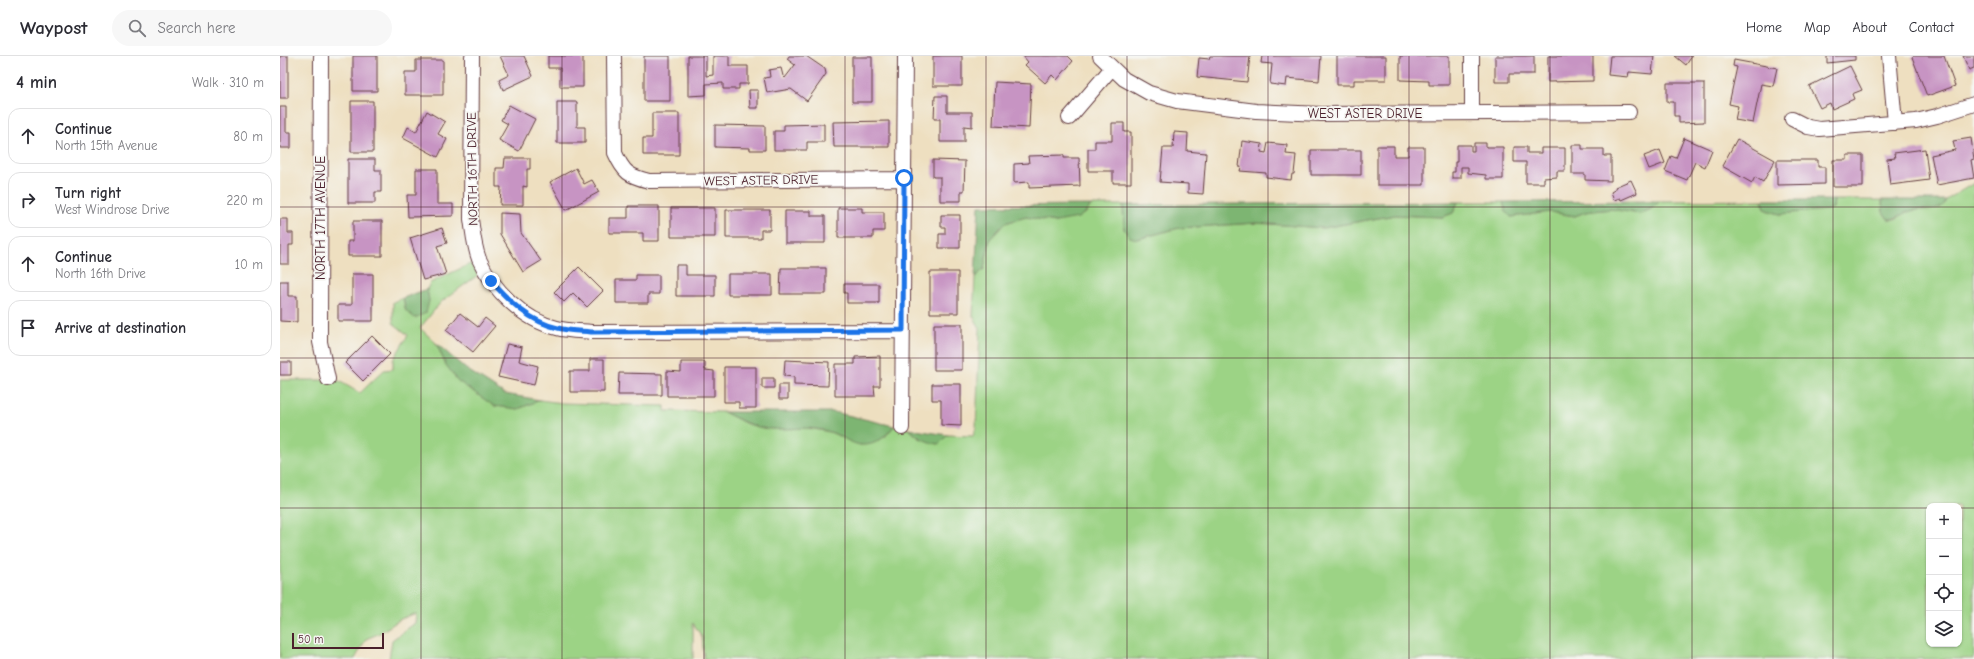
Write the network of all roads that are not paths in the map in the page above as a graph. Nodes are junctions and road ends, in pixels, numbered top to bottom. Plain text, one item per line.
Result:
1 (321, 56) edge
2 (472, 56) edge
3 (614, 56) edge
4 (905, 56) edge
5 (1100, 56) edge
6 (1472, 56) edge
7 (1889, 56) edge
8 (1111, 69) junction
9 (1974, 104) edge
10 (1629, 112) dead end
11 (1472, 113) junction
12 (1069, 118) dead end
13 (1792, 119) dead end
14 (1896, 123) junction
15 (904, 178) junction
16 (903, 330) junction
17 (328, 379) dead end
18 (902, 428) dead end

1 - 17 street, NORTH 17TH AVENUE
2 - 16 street, NORTH 16TH DRIVE
3 - 15 street, WEST ASTER DRIVE
4 - 15 street
5 - 8 street, WEST ASTER DRIVE
6 - 11 street
7 - 14 street
8 - 11 street, WEST ASTER DRIVE
8 - 12 street
9 - 14 street
10 - 11 street, WEST ASTER DRIVE
13 - 14 street
15 - 16 street
16 - 18 street

